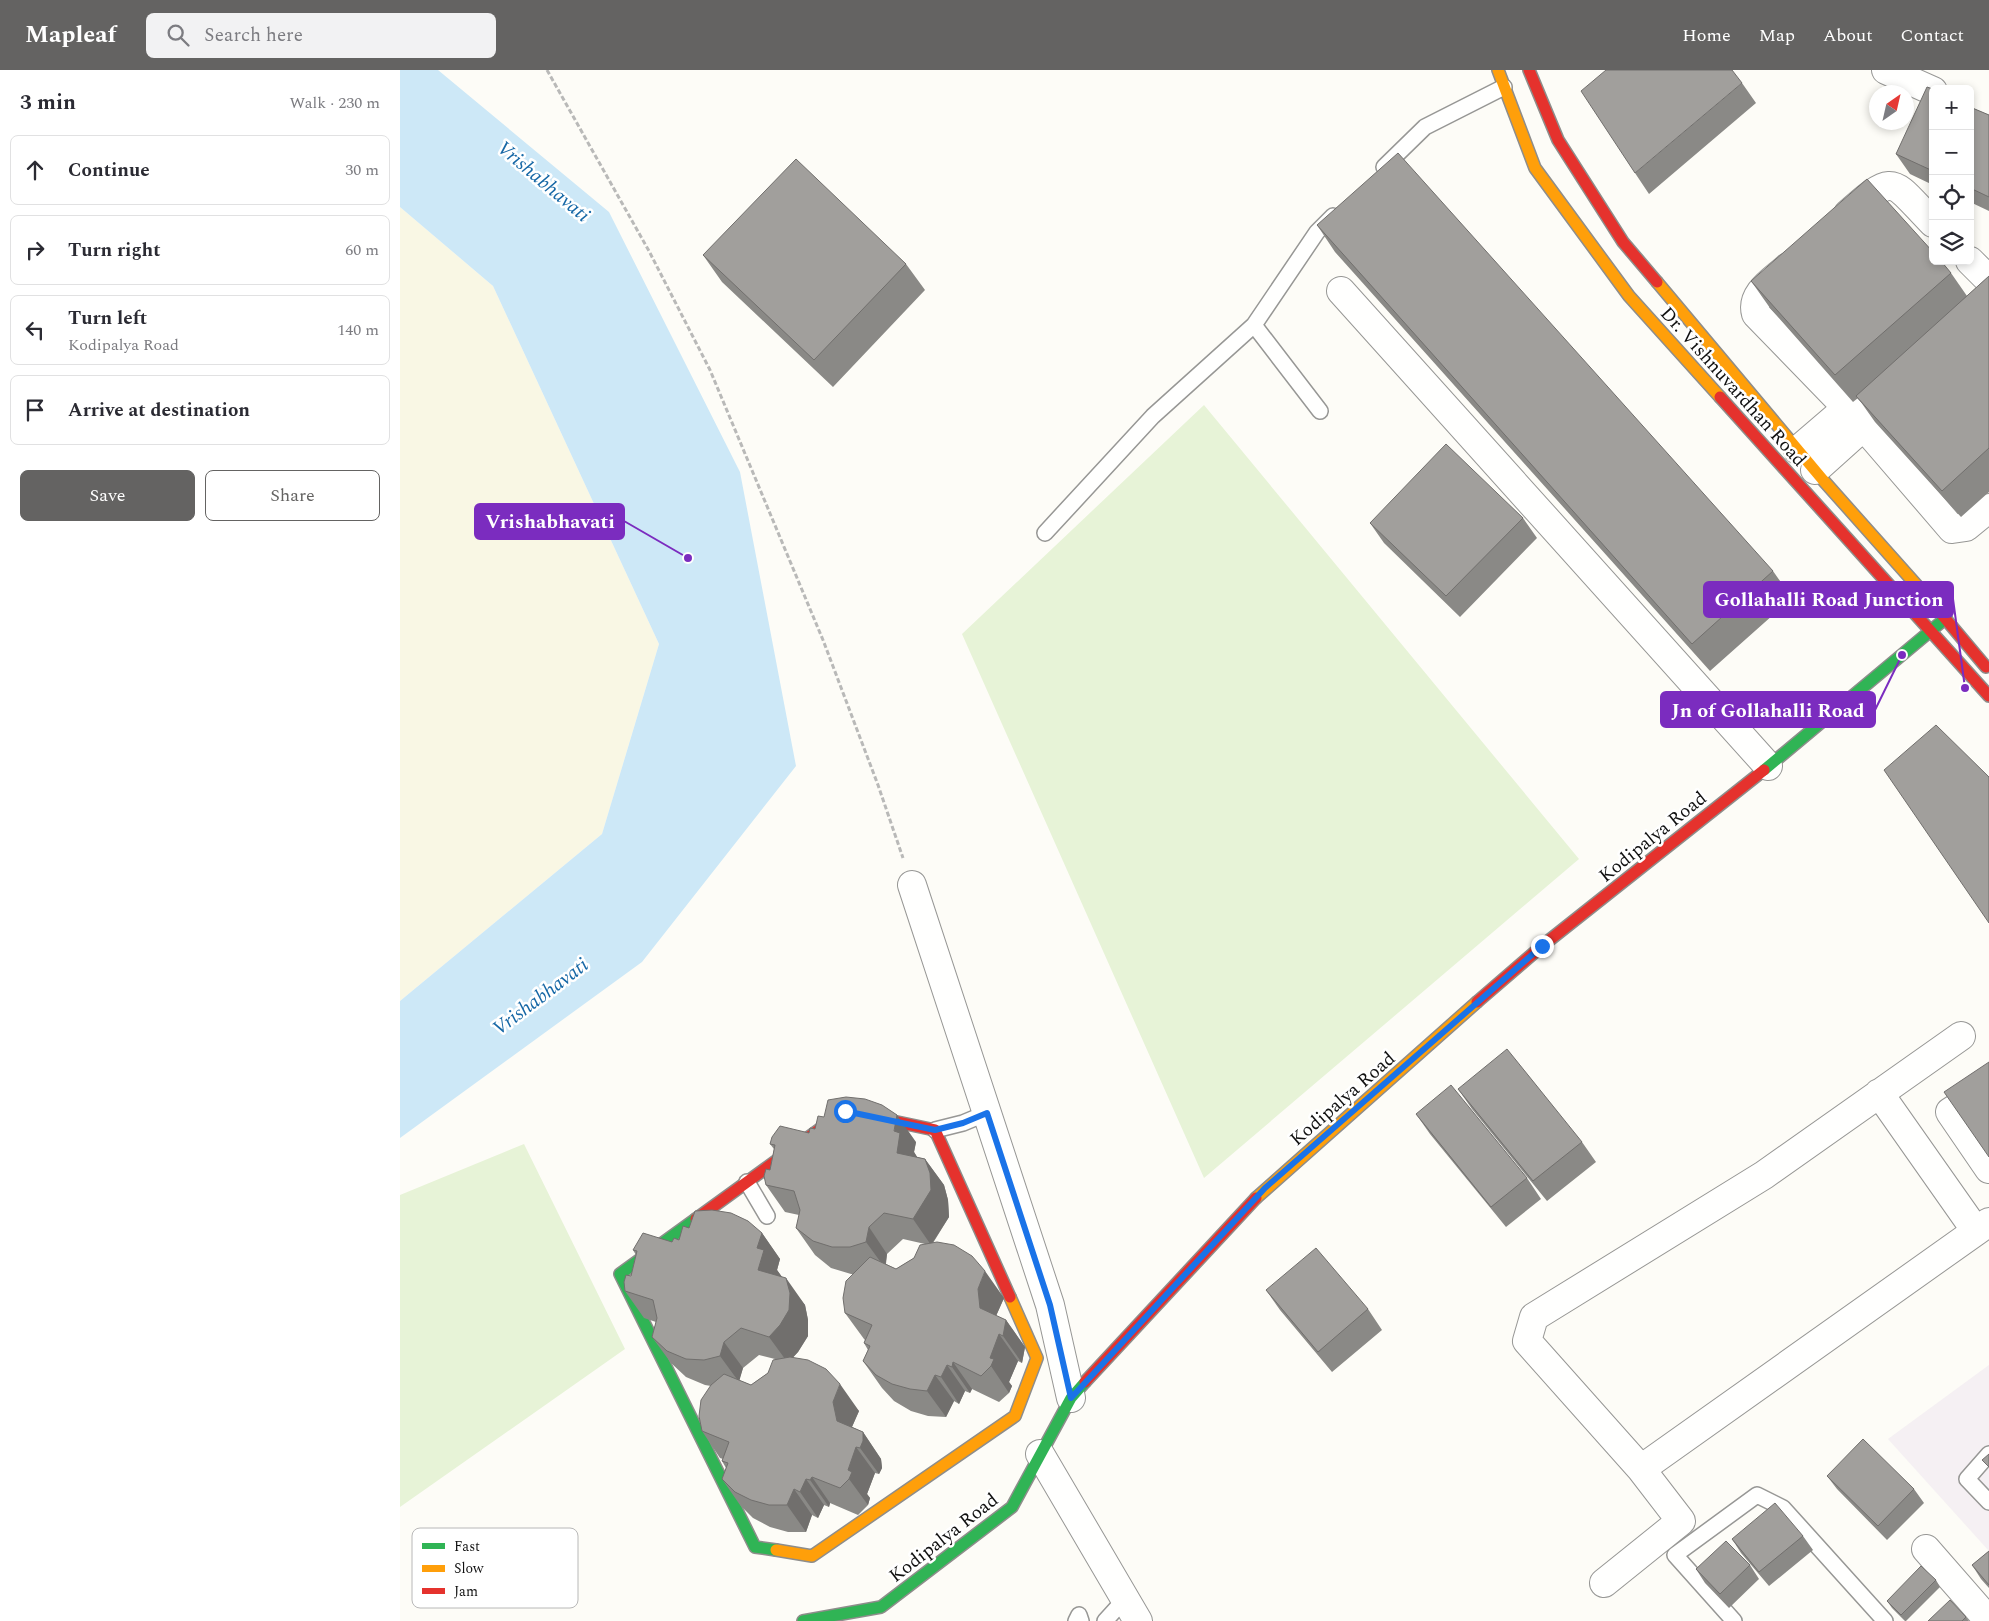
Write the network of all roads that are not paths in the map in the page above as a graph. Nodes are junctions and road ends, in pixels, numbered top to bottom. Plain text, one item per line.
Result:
1 (1498, 70) edge
2 (1528, 70) edge
3 (1886, 70) edge
4 (1504, 87) junction
5 (1929, 89) edge
6 (1371, 179) edge
7 (1344, 206) edge
8 (1930, 220) edge
9 (1826, 233) edge
10 (1805, 252) edge
11 (1974, 265) edge
12 (1989, 280) edge
13 (1341, 292) dead end
14 (1254, 325) junction
15 (1876, 397) edge
16 (1320, 411) dead end
17 (1855, 416) junction
18 (1806, 460) junction
19 (1989, 508) edge
20 (1045, 533) dead end
21 (1946, 618) junction
22 (1931, 632) junction
23 (1989, 670) edge
24 (1989, 696) edge
25 (1768, 766) junction
26 (912, 885) road end
27 (1961, 1036) dead end
28 (1989, 1087) edge
29 (1879, 1093) junction
30 (987, 1113) junction
31 (935, 1130) junction
32 (1989, 1169) edge
33 (747, 1182) junction
34 (768, 1216) edge
35 (1983, 1227) edge
36 (1071, 1398) junction
37 (1040, 1454) junction
38 (1989, 1454) edge
39 (1641, 1469) junction
40 (1989, 1502) edge
41 (1926, 1549) dead end
42 (1604, 1583) dead end
43 (1132, 1610) edge
44 (803, 1621) edge
45 (1076, 1621) edge
46 (1081, 1621) edge
47 (1104, 1621) edge
48 (1734, 1621) edge
49 (1885, 1621) edge
50 (1989, 1621) edge

1 - 4 main road, Dr. Vishnuvardhan Road
2 - 18 main road, Dr. Vishnuvardhan Road
3 - 5 street
4 - 6 lane
4 - 22 main road, Dr. Vishnuvardhan Road
7 - 14 lane
8 - 9 street
10 - 17 street
11 - 12 street
13 - 25 street
14 - 16 lane
14 - 20 lane
15 - 17 street
17 - 18 street
17 - 19 street
18 - 21 main road, Dr. Vishnuvardhan Road
21 - 22 main road, Kodipalya Road
21 - 23 main road, Dr. Vishnuvardhan Road
22 - 24 main road, Dr. Vishnuvardhan Road
22 - 25 main road, Kodipalya Road
25 - 36 main road, Kodipalya Road
26 - 30 street
27 - 29 street
28 - 32 street
29 - 35 street
29 - 39 street
30 - 31 lane
30 - 36 street
31 - 33 main road
31 - 33 main road
33 - 34 lane
35 - 39 street
36 - 37 main road, Kodipalya Road
37 - 43 street
37 - 44 main road, Kodipalya Road
38 - 40 lane
39 - 42 street
41 - 50 street
43 - 47 lane
45 - 46 lane
48 - 49 lane

